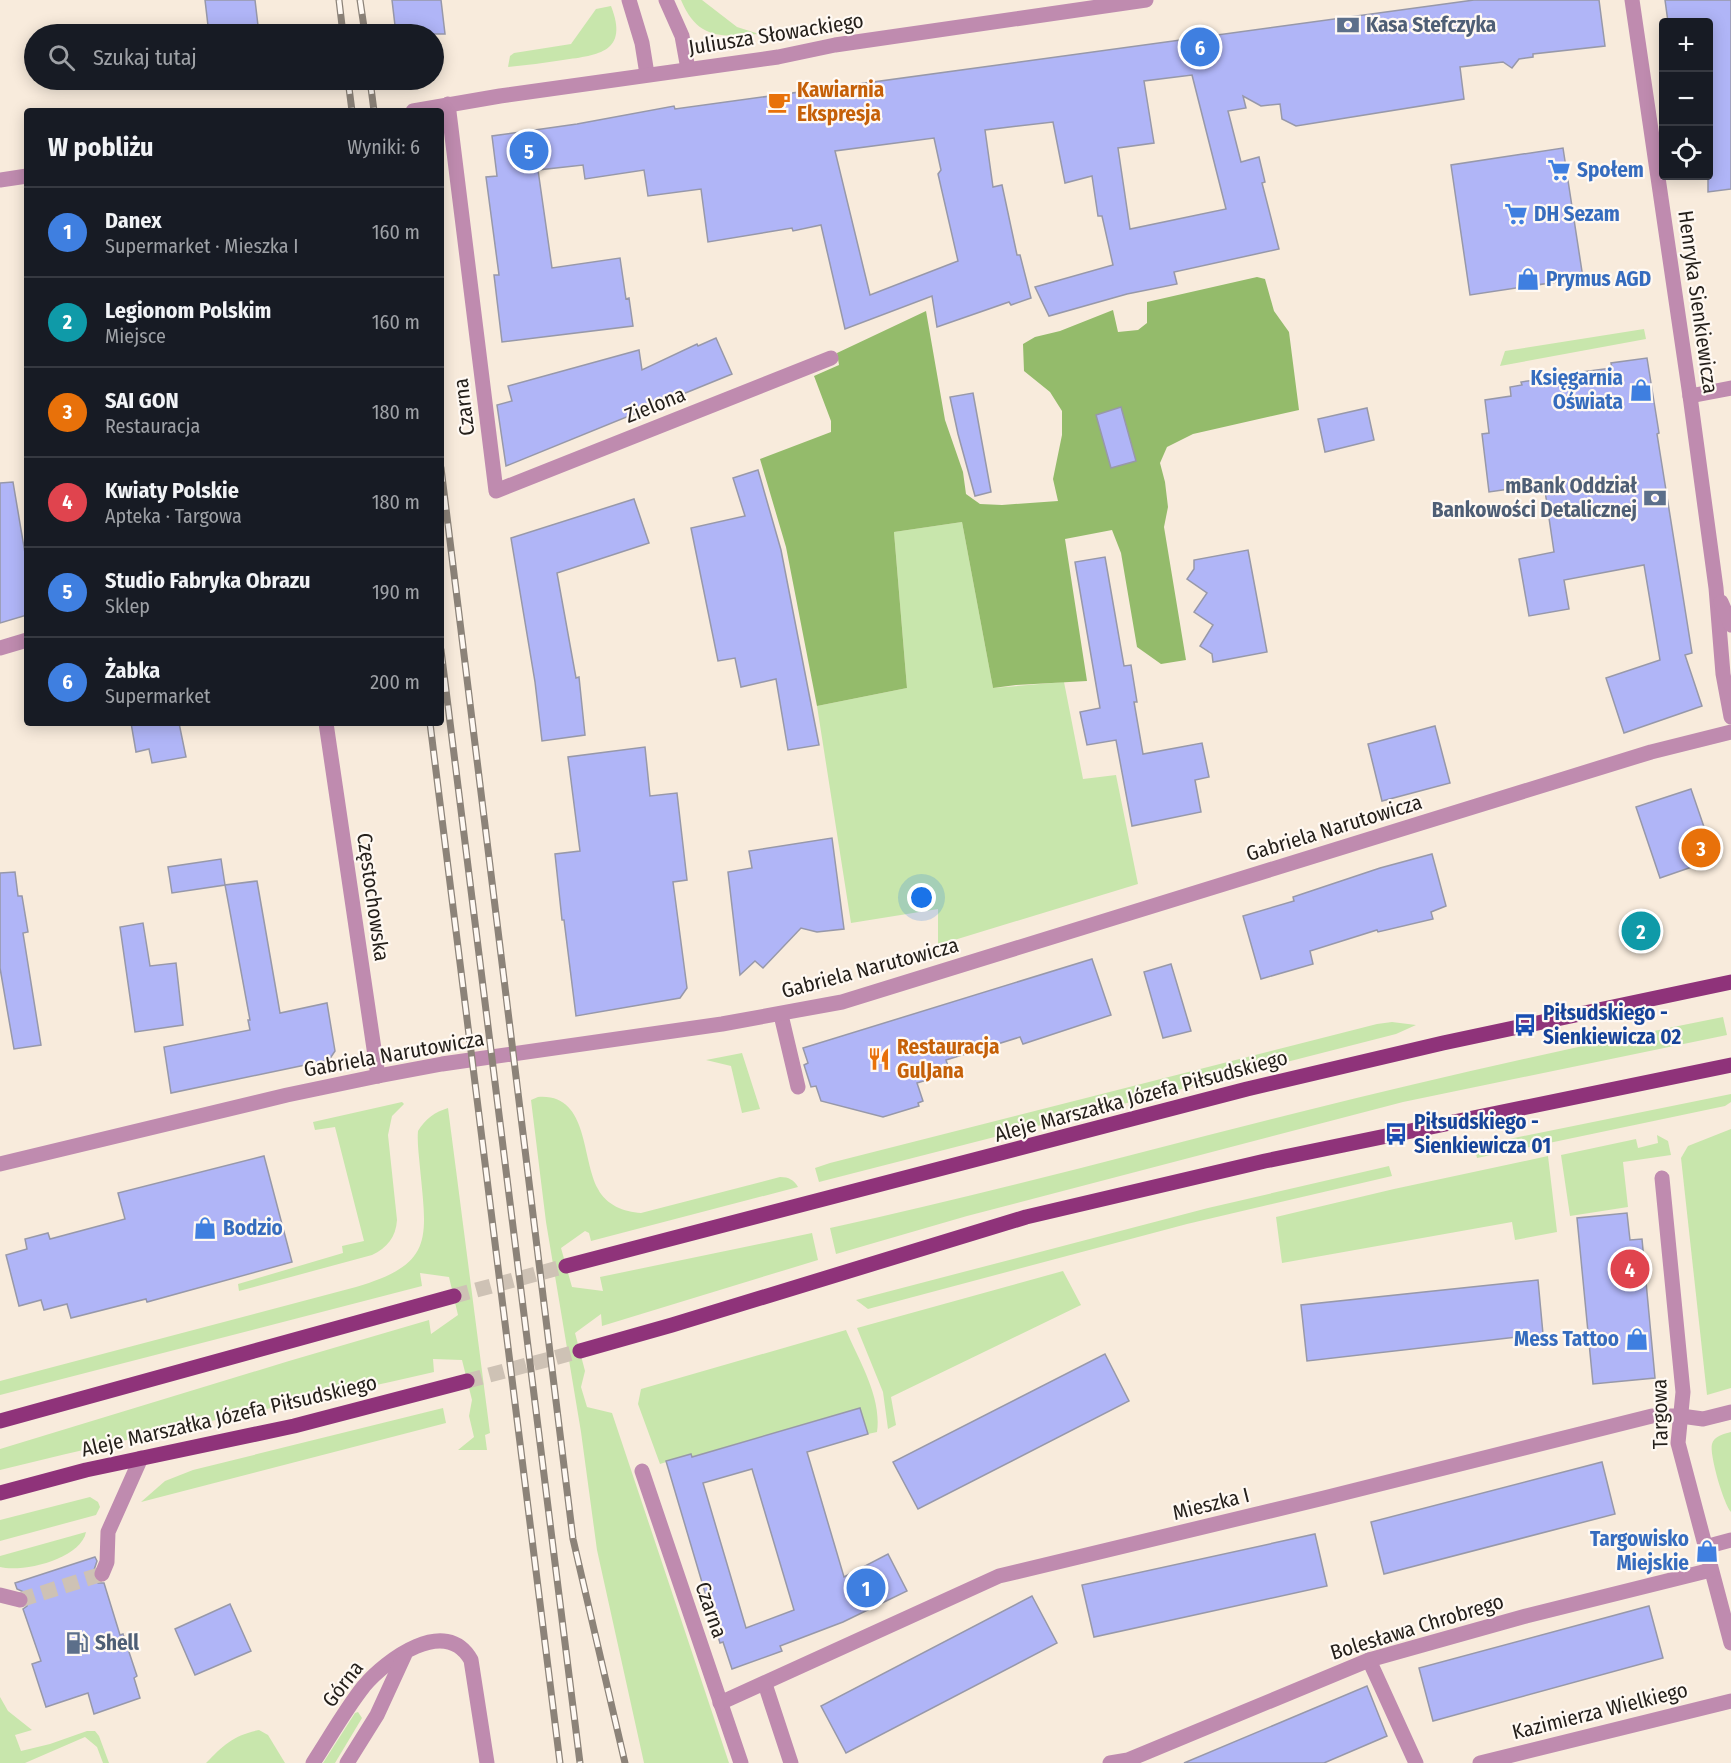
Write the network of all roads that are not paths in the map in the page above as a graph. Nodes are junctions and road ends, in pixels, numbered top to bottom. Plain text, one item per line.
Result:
1 (629, 0) edge
2 (666, 0) edge
3 (1146, 0) edge
4 (1632, 0) edge
5 (1098, 3) edge
6 (688, 69) junction
7 (648, 74) junction
8 (448, 104) junction
9 (428, 108) edge
10 (24, 176) edge
11 (0, 180) edge
12 (831, 358) dead end
13 (1731, 388) edge
14 (1690, 396) junction
15 (496, 491) joint
16 (1716, 588) junction
17 (1731, 625) edge
18 (24, 641) edge
19 (0, 648) edge
20 (1731, 717) edge
21 (326, 726) edge
22 (1731, 732) edge
23 (1731, 982) edge
24 (781, 1015) junction
25 (1731, 1065) edge
26 (378, 1076) junction
27 (798, 1087) dead end
28 (0, 1164) edge
29 (1662, 1178) dead end
30 (566, 1266) tunnel mouth
31 (454, 1296) tunnel mouth
32 (580, 1351) tunnel mouth
33 (468, 1381) tunnel mouth
34 (1731, 1412) edge
35 (1681, 1416) junction
36 (0, 1421) edge
37 (141, 1458) junction
38 (642, 1471) dead end
39 (0, 1493) edge
40 (1731, 1540) edge
41 (1705, 1547) junction
42 (1711, 1570) junction
43 (102, 1574) dead end
44 (0, 1595) edge
45 (20, 1600) tunnel mouth
46 (1731, 1643) edge
47 (405, 1654) junction
48 (1369, 1660) junction
49 (765, 1684) junction
50 (1731, 1701) edge
51 (720, 1703) junction
52 (313, 1763) edge
53 (347, 1763) edge
54 (488, 1763) edge
55 (741, 1763) edge
56 (791, 1763) edge
57 (1110, 1763) edge
58 (1416, 1763) edge
59 (1480, 1763) edge

1 - 7 street
2 - 6 street
3 - 5 street, Juliusza Słowackiego
4 - 14 street, Henryka Sienkiewicza
5 - 6 street, Juliusza Słowackiego
6 - 7 street, Juliusza Słowackiego
7 - 8 street, Juliusza Słowackiego
8 - 9 street, Juliusza Słowackiego
8 - 15 street, Czarna
10 - 11 street
12 - 15 street, Zielona
13 - 14 street
14 - 16 street, Henryka Sienkiewicza
16 - 17 street
16 - 20 street, Henryka Sienkiewicza
18 - 19 street
21 - 26 street, Częstochowska
22 - 24 street, Gabriela Narutowicza
23 - 30 main road, Aleje Marszałka Józefa Piłsudskiego
24 - 26 street, Gabriela Narutowicza
24 - 27 street
25 - 32 main road
26 - 28 street, Gabriela Narutowicza
29 - 35 street, Targowa
31 - 36 main road
33 - 37 main road, Aleje Marszałka Józefa Piłsudskiego
34 - 35 street, Mieszka I
35 - 41 street, Targowa
35 - 49 street, Mieszka I
37 - 39 main road, Aleje Marszałka Józefa Piłsudskiego
37 - 43 street
38 - 51 street, Czarna
40 - 41 street
41 - 42 street, Targowa
42 - 46 street, Targowa
42 - 48 street, Bolesława Chrobrego
44 - 45 street
47 - 52 street, Górna
47 - 53 street, Górna
47 - 54 street
48 - 57 street, Bolesława Chrobrego
48 - 58 street
49 - 51 street, Mieszka I
49 - 56 street
50 - 59 street, Kazimierza Wielkiego
51 - 55 street, Czarna

